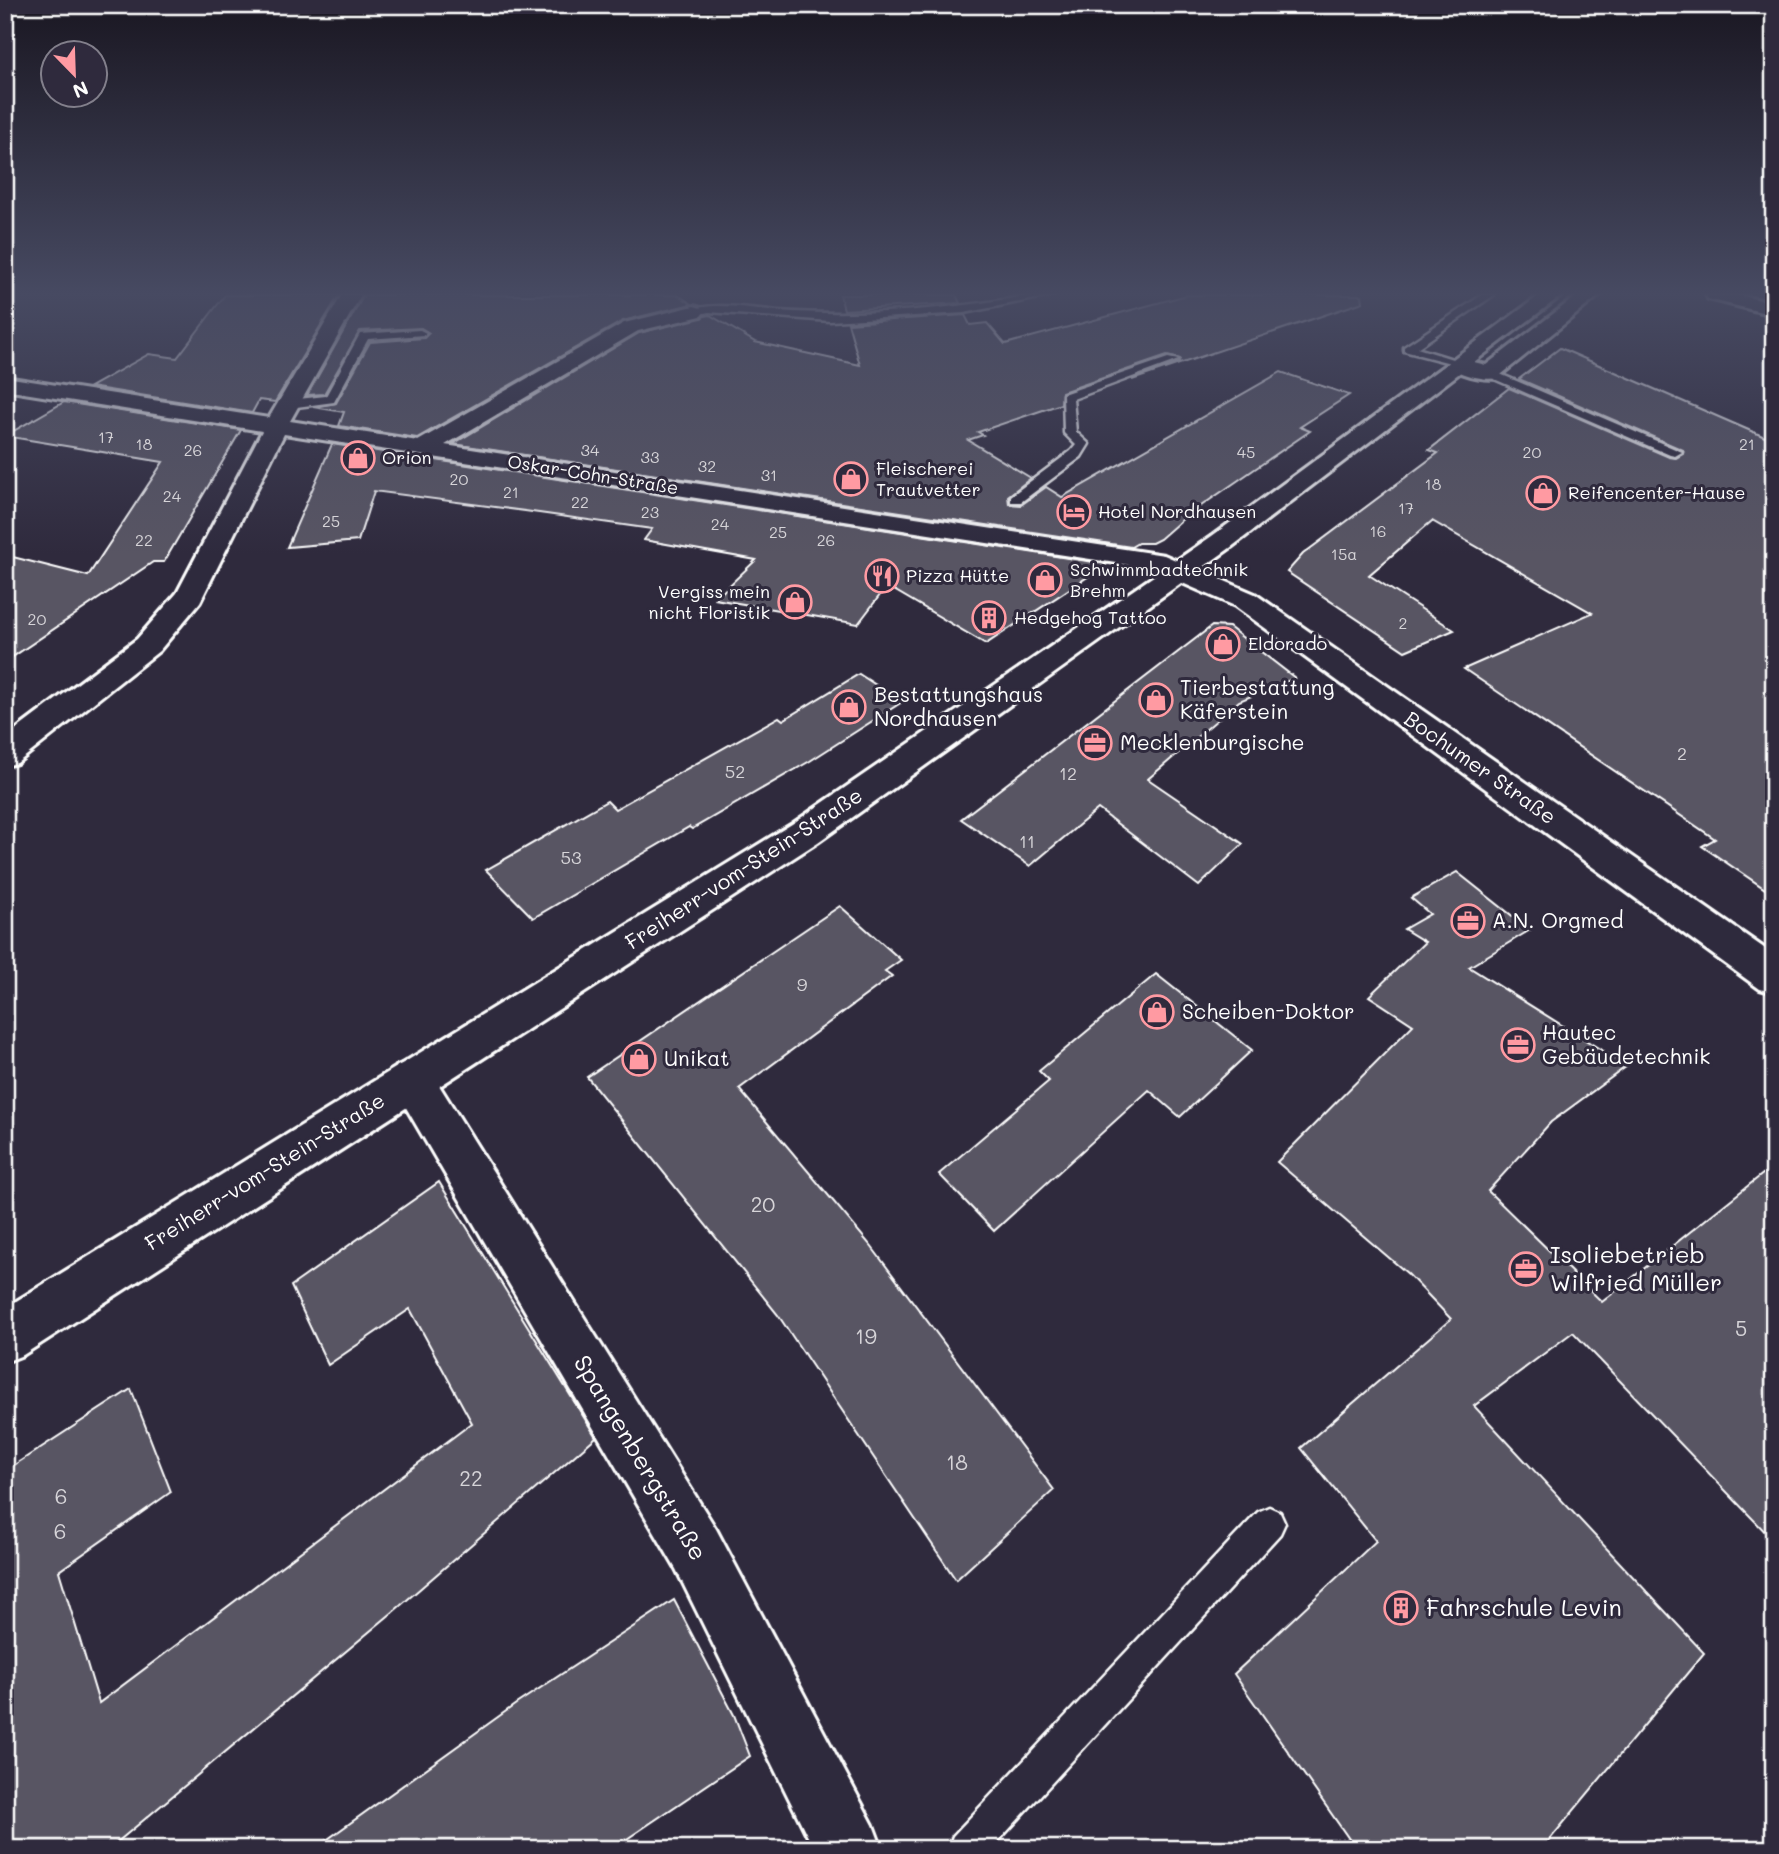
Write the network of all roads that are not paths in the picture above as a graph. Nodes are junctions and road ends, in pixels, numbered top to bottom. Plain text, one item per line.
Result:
1 (302, 382) edge
2 (340, 382) edge
3 (538, 382) edge
4 (1111, 382) edge
5 (1436, 382) edge
6 (1509, 382) edge
7 (5, 383) edge
8 (286, 410) junction
9 (422, 449) junction
10 (1675, 452) dead end
11 (1016, 499) dead end
12 (1180, 572) junction
13 (5, 755) edge
14 (1774, 976) edge
15 (412, 1079) junction
16 (5, 1337) edge
17 (1269, 1523) dead end
18 (849, 1849) edge
19 (966, 1849) edge

1 - 8 street
2 - 8 lane
3 - 9 street
4 - 11 lane
5 - 12 street, Freiherr-vom-Stein-Straße
6 - 10 lane
7 - 8 street, Oskar-Cohn-Straße
8 - 9 street, Oskar-Cohn-Straße
8 - 13 street
9 - 12 street, Oskar-Cohn-Straße
12 - 14 street, Bochumer Straße
12 - 15 street, Freiherr-vom-Stein-Straße
15 - 16 street, Freiherr-vom-Stein-Straße
15 - 18 street, Spangenbergstraße
17 - 19 lane

